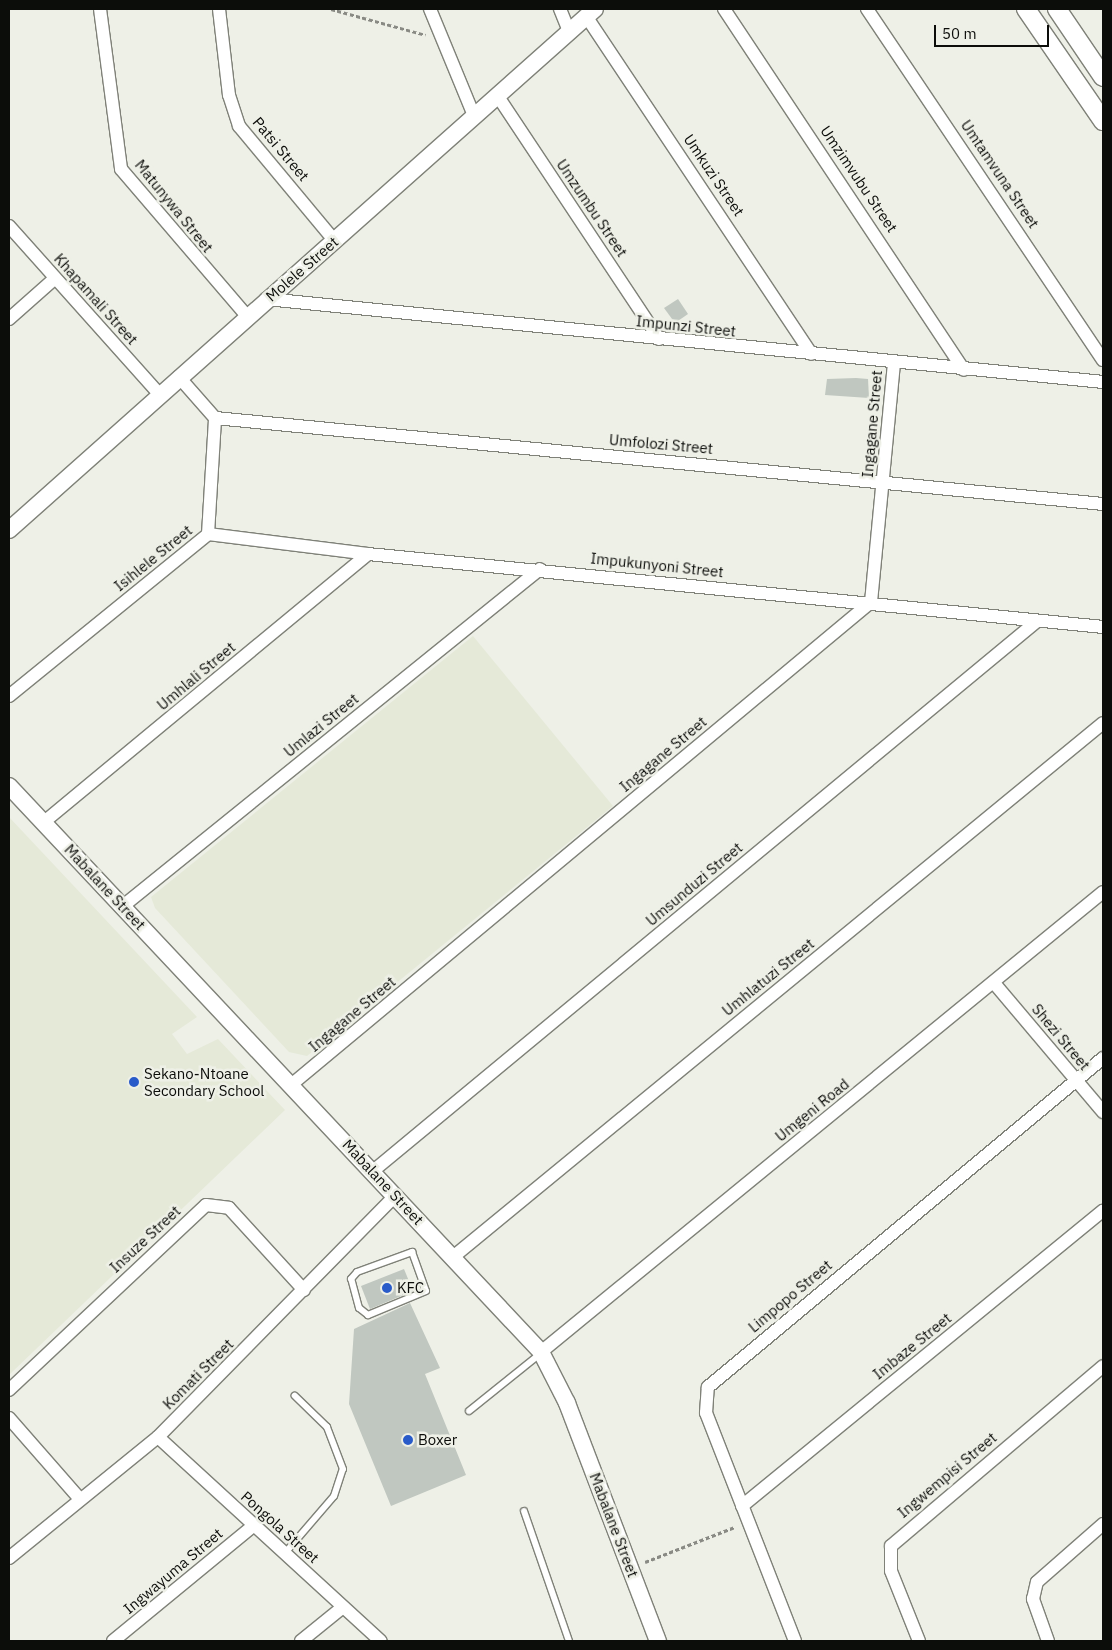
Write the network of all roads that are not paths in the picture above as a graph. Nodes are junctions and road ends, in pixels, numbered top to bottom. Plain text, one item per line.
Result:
1 (100, 9) edge
2 (219, 9) edge
3 (430, 9) edge
4 (560, 9) edge
5 (724, 9) edge
6 (867, 9) edge
7 (1026, 9) edge
8 (1057, 9) edge
9 (591, 13) edge
10 (569, 31) junction
11 (1103, 77) edge
12 (497, 96) junction
13 (474, 116) junction
14 (1103, 121) edge
15 (9, 226) edge
16 (334, 240) junction
17 (54, 279) junction
18 (266, 299) junction
19 (248, 317) junction
20 (9, 319) edge
21 (659, 339) junction
22 (811, 354) junction
23 (1103, 360) edge
24 (894, 363) junction
25 (964, 370) junction
26 (179, 377) junction
27 (1103, 382) edge
28 (159, 394) junction
29 (215, 418) junction
30 (882, 484) junction
31 (1103, 504) edge
32 (9, 530) edge
33 (208, 534) junction
34 (368, 554) junction
35 (540, 569) junction
36 (871, 602) junction
37 (1036, 622) junction
38 (1103, 626) edge
39 (9, 696) edge
40 (1103, 723) edge
41 (9, 786) edge
42 (44, 822) junction
43 (1103, 892) edge
44 (123, 906) junction
45 (994, 983) junction
46 (1103, 1058) edge
47 (1075, 1080) junction
48 (291, 1086) junction
49 (1103, 1112) edge
50 (373, 1171) junction
51 (394, 1196) junction
52 (1103, 1211) edge
53 (453, 1257) junction
54 (304, 1290) junction
55 (426, 1292) joint
56 (541, 1352) junction
57 (1103, 1366) edge
58 (9, 1390) edge
59 (295, 1396) dead end
60 (469, 1411) dead end
61 (9, 1418) edge
62 (158, 1437) junction
63 (80, 1500) junction
64 (742, 1506) junction
65 (524, 1511) dead end
66 (1103, 1524) edge
67 (254, 1525) junction
68 (285, 1553) junction
69 (9, 1558) edge
70 (343, 1607) junction
71 (113, 1641) edge
72 (301, 1641) edge
73 (381, 1641) edge
74 (569, 1641) edge
75 (658, 1641) edge
76 (795, 1641) edge
77 (919, 1641) edge
78 (1048, 1641) edge

1 - 19 street, Matunywa Street
2 - 16 street, Patsi Street
3 - 13 street
4 - 10 street
5 - 25 street, Umzimvubu Street
6 - 23 street, Umtamvuna Street
7 - 14 main road
8 - 11 main road
9 - 10 street, Molele Street
9 - 22 street, Umkuzi Street
10 - 12 street, Molele Street
12 - 13 street, Molele Street
12 - 21 street, Umzumbu Street
13 - 16 street, Molele Street
15 - 17 street, Khapamali Street
16 - 18 street, Molele Street
17 - 20 street
17 - 28 street, Khapamali Street
18 - 19 street, Molele Street
18 - 21 street, Impunzi Street
19 - 26 street, Molele Street
21 - 22 street, Impunzi Street
22 - 24 street, Impunzi Street
24 - 25 street, Impunzi Street
24 - 30 street, Ingagane Street
25 - 27 street, Impunzi Street
26 - 28 street, Molele Street
26 - 29 street
28 - 32 street, Molele Street
29 - 30 street, Umfolozi Street
29 - 33 street, Isihlele Street
30 - 31 street, Umfolozi Street
30 - 36 street, Ingagane Street
33 - 34 street, Impukunyoni Street
33 - 39 street, Isihlele Street
34 - 35 street, Impukunyoni Street
34 - 42 street, Umhlali Street
35 - 36 street, Impukunyoni Street
35 - 44 street, Umlazi Street
36 - 37 street, Impukunyoni Street
36 - 48 street, Ingagane Street
37 - 38 street, Impukunyoni Street
37 - 50 street, Umsunduzi Street
40 - 53 street, Umhlatuzi Street
41 - 42 street, Mabalane Street
42 - 44 street, Mabalane Street
43 - 45 street, Umgeni Road
44 - 48 street, Mabalane Street
45 - 47 street, Shezi Street
45 - 56 street, Umgeni Road
46 - 47 street, Limpopo Street
47 - 49 street, Shezi Street
47 - 64 street, Limpopo Street
48 - 50 street, Mabalane Street
50 - 51 street, Mabalane Street
51 - 53 street, Mabalane Street
51 - 54 street, Komati Street
52 - 64 street, Imbaze Street
53 - 56 street, Mabalane Street
54 - 58 street, Insuze Street
54 - 62 street, Komati Street
55 - 55 lane
56 - 60 lane
56 - 75 street, Mabalane Street
57 - 77 street, Ingwempisi Street
59 - 68 lane
61 - 63 street
62 - 63 street, Komati Street
62 - 67 street, Pongola Street
63 - 69 street, Komati Street
64 - 76 street, Limpopo Street
65 - 74 lane
66 - 78 street
67 - 68 street, Pongola Street
67 - 71 street, Ingwayuma Street
68 - 70 street, Pongola Street
70 - 72 street
70 - 73 street, Pongola Street

